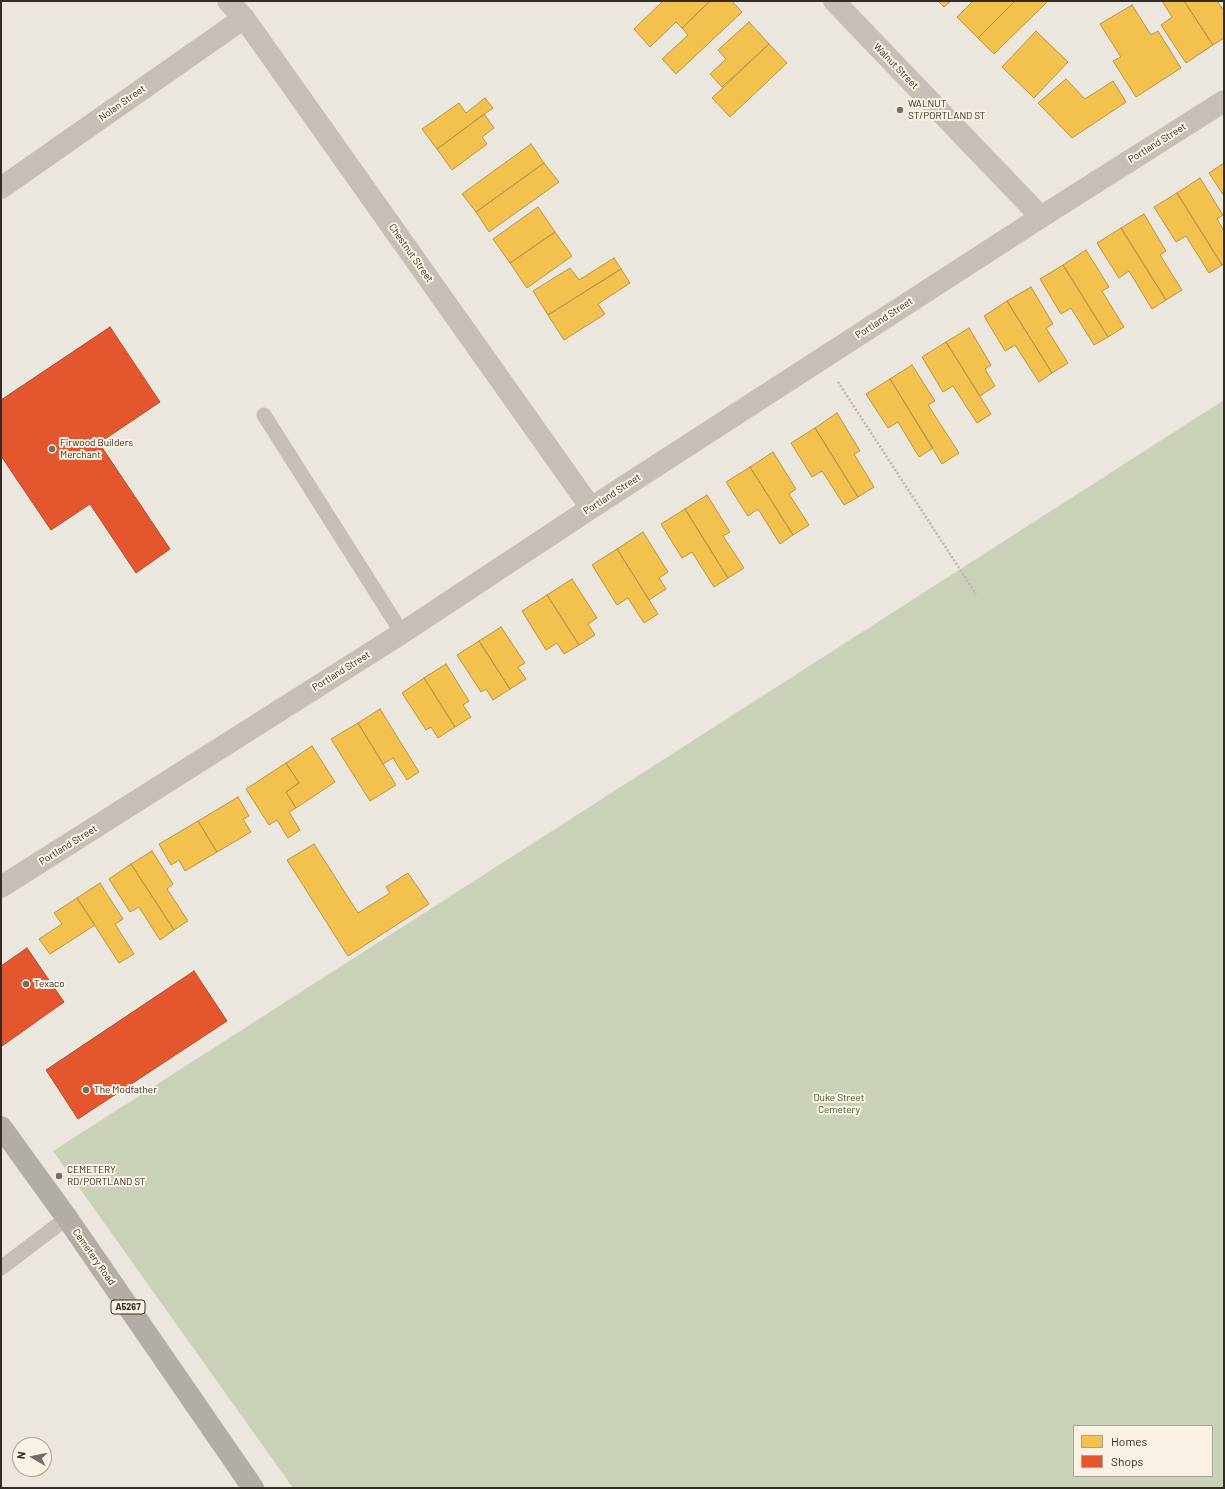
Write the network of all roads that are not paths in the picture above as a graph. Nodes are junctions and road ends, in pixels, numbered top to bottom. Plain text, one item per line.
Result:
1 (228, 1) edge
2 (834, 1) edge
3 (244, 18) junction
4 (1224, 101) edge
5 (1, 188) edge
6 (1041, 217) junction
7 (264, 415) dead end
8 (590, 508) junction
9 (402, 633) junction
10 (1, 888) edge
11 (1, 1127) edge
12 (67, 1218) junction
13 (1, 1268) edge
14 (253, 1488) edge

1 - 3 street, Chestnut Street
2 - 6 street, Walnut Street
3 - 5 street, Nolan Street
3 - 8 street, Chestnut Street
4 - 6 street, Portland Street
6 - 8 street, Portland Street
7 - 9 lane
8 - 9 street, Portland Street
9 - 10 street, Portland Street
11 - 12 main road, Cemetery Road / A5267
12 - 13 lane
12 - 14 main road, Cemetery Road / A5267

